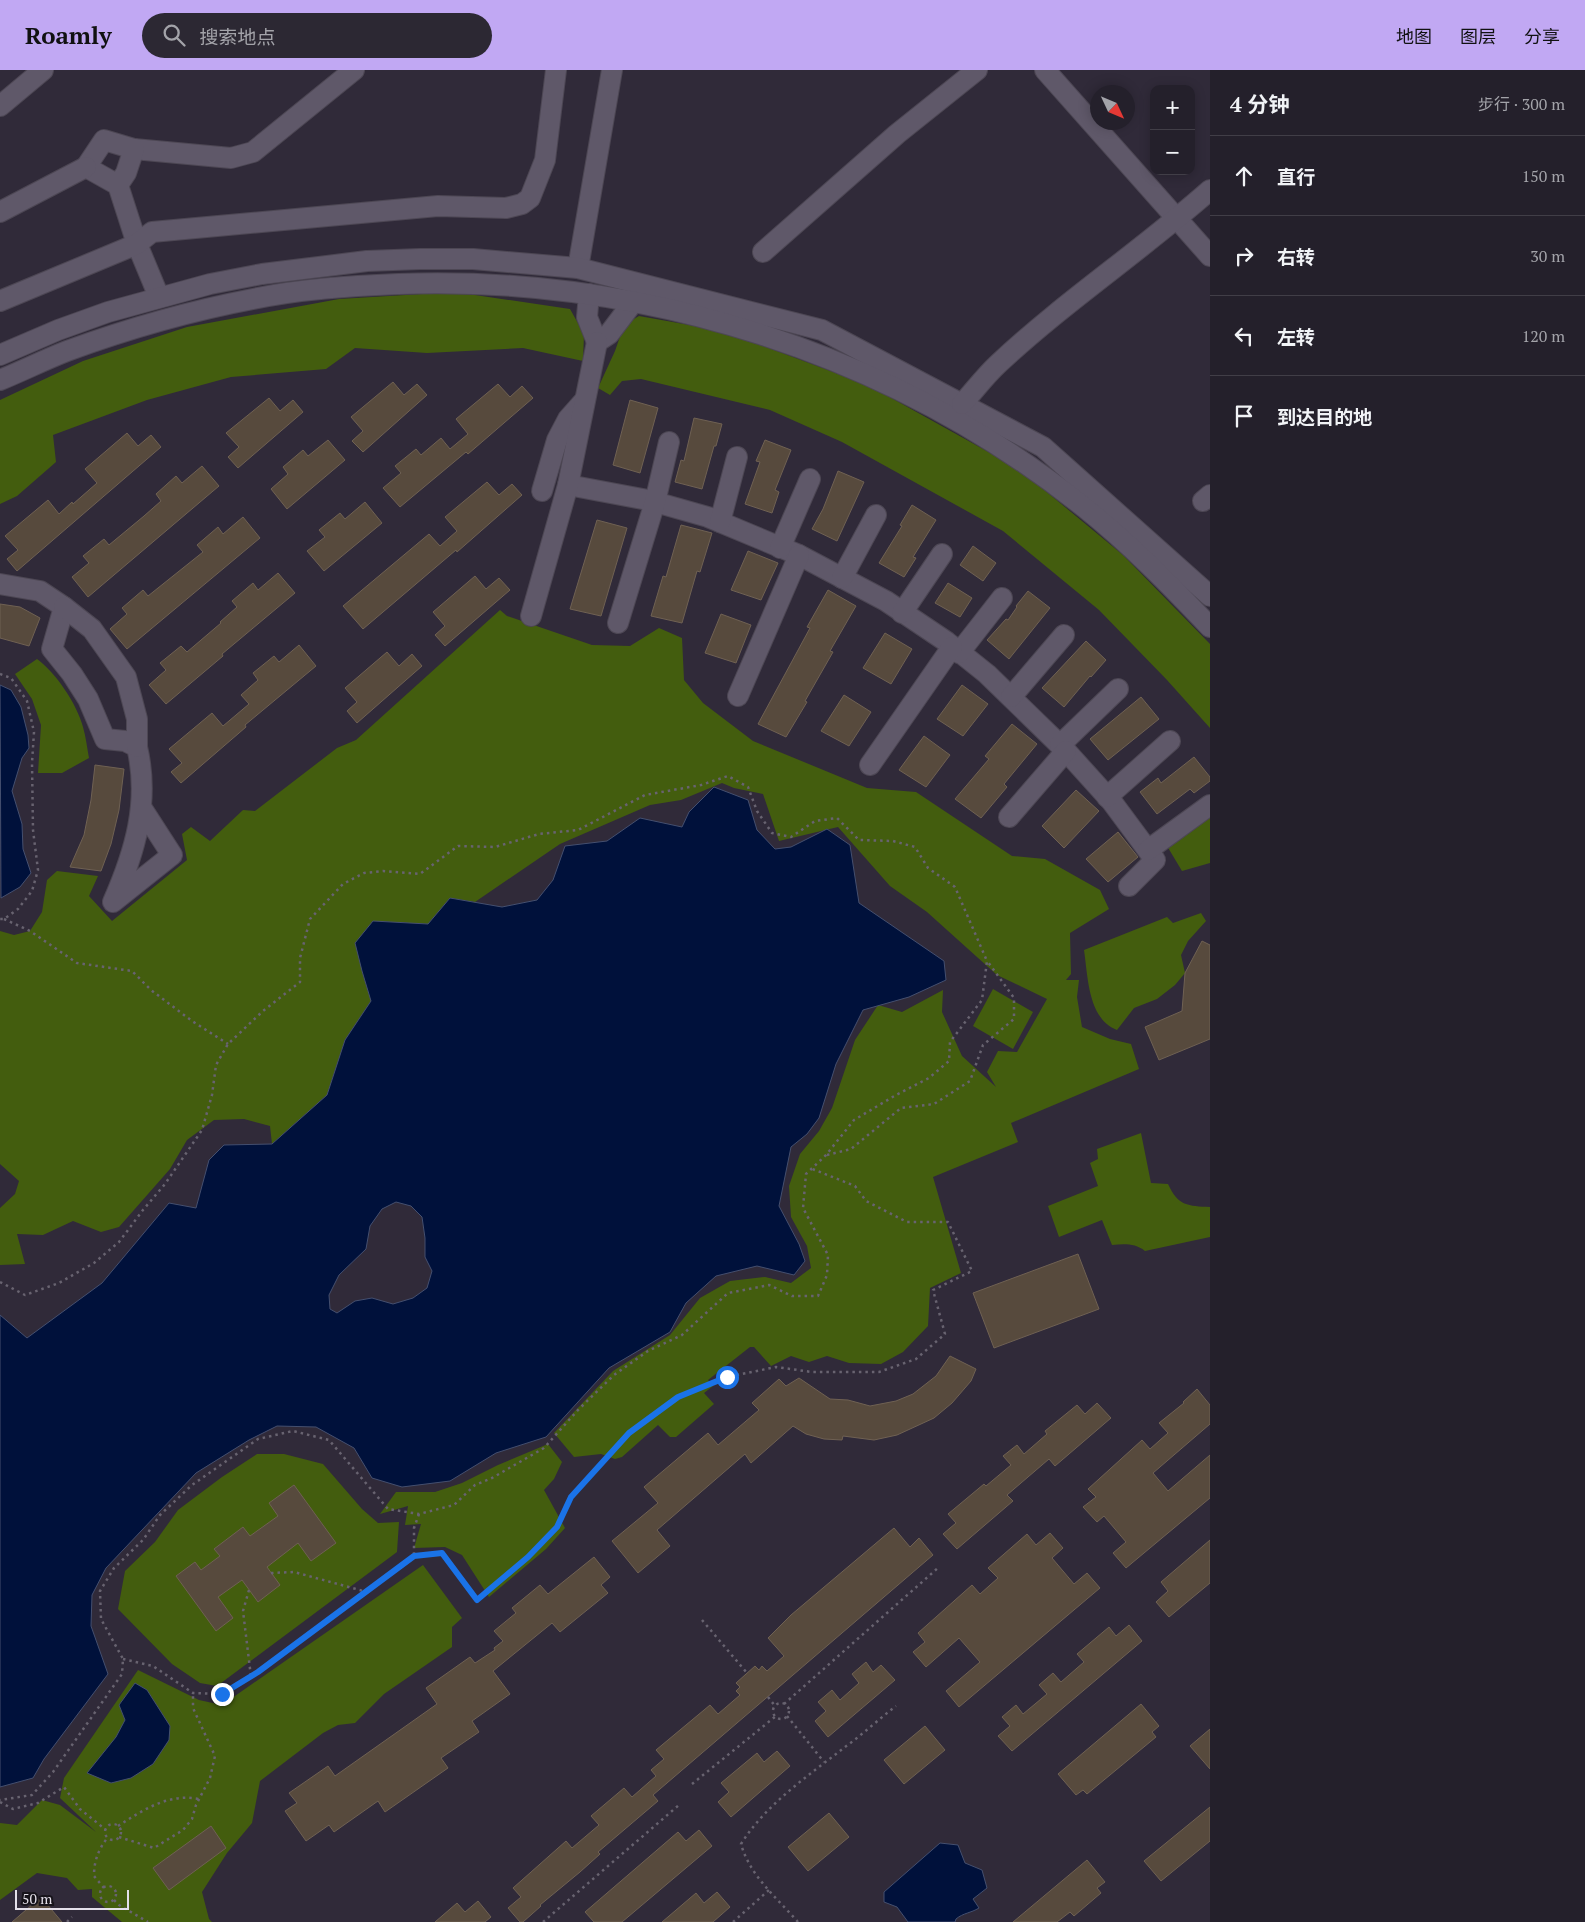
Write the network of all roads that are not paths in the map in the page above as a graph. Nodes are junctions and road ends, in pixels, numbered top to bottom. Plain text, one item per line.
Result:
1 (43, 70) edge
2 (353, 70) edge
3 (556, 70) edge
4 (612, 70) edge
5 (977, 70) edge
6 (1045, 70) edge
7 (0, 106) edge
8 (134, 149) junction
9 (86, 167) junction
10 (118, 185) junction
11 (1210, 190) edge
12 (0, 212) edge
13 (1178, 218) junction
14 (137, 244) junction
15 (763, 252) dead end
16 (1210, 256) edge
17 (578, 268) junction
18 (589, 294) junction
19 (159, 297) junction
20 (0, 301) edge
21 (634, 301) junction
22 (597, 342) junction
23 (0, 355) edge
24 (0, 380) edge
25 (585, 400) junction
26 (962, 404) junction
27 (669, 442) dead end
28 (737, 457) dead end
29 (810, 479) dead end
30 (568, 485) junction
31 (542, 491) dead end
32 (655, 502) junction
33 (876, 515) dead end
34 (720, 522) junction
35 (790, 552) junction
36 (942, 554) dead end
37 (842, 578) junction
38 (0, 584) edge
39 (1210, 596) edge
40 (1002, 598) dead end
41 (64, 607) junction
42 (902, 613) junction
43 (531, 616) dead end
44 (618, 623) dead end
45 (1210, 627) edge
46 (1064, 635) dead end
47 (956, 650) junction
48 (1118, 689) dead end
49 (738, 696) dead end
50 (1011, 697) junction
51 (1170, 742) dead end
52 (138, 747) junction
53 (1063, 748) junction
54 (870, 765) dead end
55 (1107, 797) junction
56 (1210, 805) edge
57 (141, 807) dead end
58 (1009, 818) dead end
59 (1148, 850) junction
60 (1129, 886) dead end

1 - 7 street
2 - 8 street
3 - 14 street
4 - 17 street
5 - 15 street
6 - 13 street
8 - 9 street
8 - 10 street
9 - 10 street
9 - 12 street
10 - 14 street
11 - 13 street
13 - 16 street
13 - 26 street
14 - 19 street
14 - 20 street
17 - 19 street
17 - 26 street
18 - 21 street
18 - 22 street
18 - 24 street
19 - 23 street
21 - 22 street
21 - 45 street
22 - 25 street
25 - 30 street
25 - 31 street
26 - 39 street
27 - 32 street
28 - 34 street
29 - 35 street
30 - 32 street
30 - 43 street
32 - 34 street
32 - 44 street
33 - 37 street
34 - 35 street
35 - 37 street
35 - 49 street
36 - 42 street
37 - 42 street
38 - 41 street
40 - 47 street
41 - 52 street
41 - 52 street
42 - 47 street
46 - 50 street
47 - 50 street
47 - 54 street
48 - 53 street
50 - 53 street
51 - 55 street
52 - 57 street
53 - 55 street
53 - 58 street
55 - 59 street
56 - 59 street
59 - 60 street

